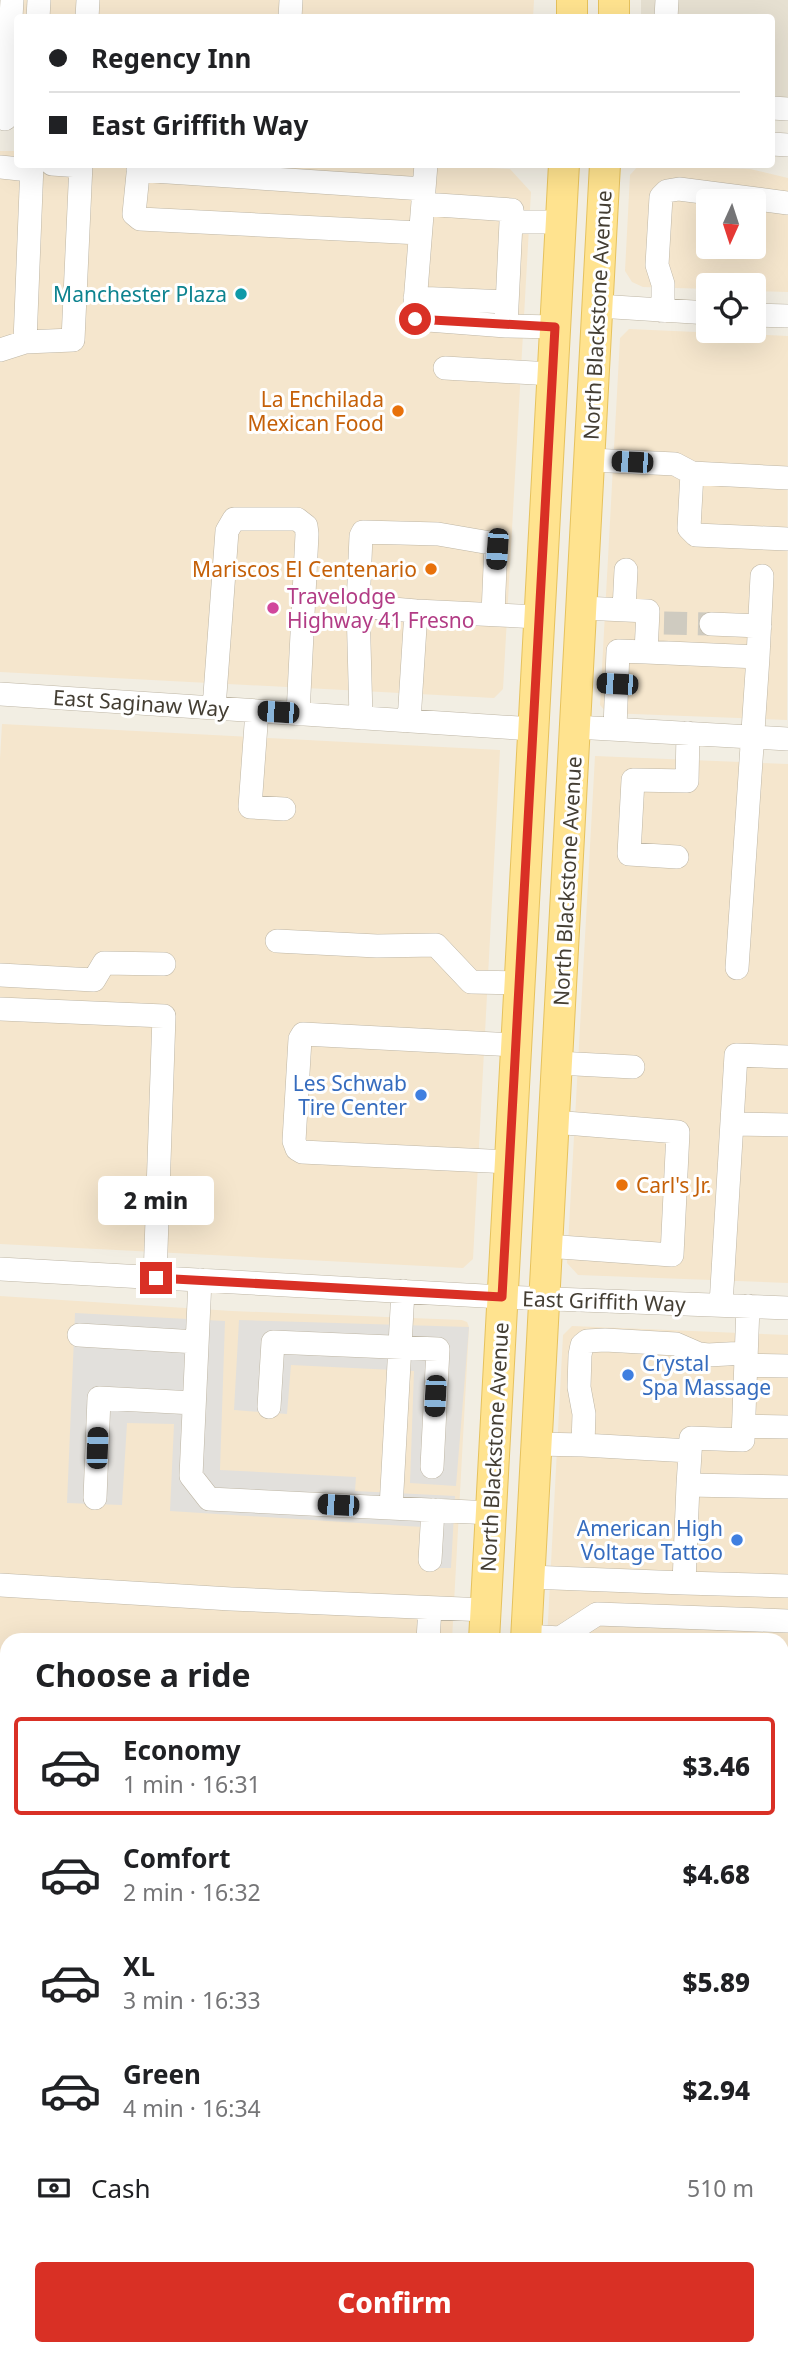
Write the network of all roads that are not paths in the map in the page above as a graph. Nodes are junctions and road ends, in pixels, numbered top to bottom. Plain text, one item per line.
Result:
1 (12, 0) edge
2 (8, 119) edge
3 (0, 167) edge
4 (22, 168) edge
5 (31, 168) edge
6 (81, 168) edge
7 (139, 168) edge
8 (168, 168) edge
9 (426, 168) edge
10 (564, 168) edge
11 (605, 168) edge
12 (371, 175) edge
13 (423, 196) junction
14 (788, 203) edge
15 (511, 222) junction
16 (561, 222) junction
17 (420, 233) junction
18 (415, 298) junction
19 (507, 302) junction
20 (598, 306) junction
21 (663, 310) junction
22 (696, 312) edge
23 (766, 315) edge
24 (788, 316) edge
25 (506, 326) junction
26 (555, 327) junction
27 (25, 342) junction
28 (0, 350) edge
29 (445, 368) dead end
30 (552, 374) junction
31 (590, 460) junction
32 (692, 473) junction
33 (788, 478) edge
34 (788, 539) edge
35 (626, 570) dead end
36 (762, 576) dead end
37 (358, 606) junction
38 (582, 608) junction
39 (624, 610) junction
40 (416, 611) junction
41 (493, 614) junction
42 (539, 617) junction
43 (711, 624) tunnel mouth
44 (760, 626) junction
45 (646, 652) junction
46 (758, 657) junction
47 (577, 682) junction
48 (617, 684) junction
49 (0, 694) edge
50 (214, 708) junction
51 (257, 711) junction
52 (298, 714) junction
53 (361, 718) junction
54 (410, 721) junction
55 (575, 727) junction
56 (615, 728) junction
57 (534, 729) junction
58 (688, 733) junction
59 (753, 737) junction
60 (788, 738) edge
61 (284, 808) dead end
62 (677, 857) dead end
63 (566, 886) junction
64 (277, 941) dead end
65 (164, 964) dead end
66 (737, 968) dead end
67 (0, 975) edge
68 (519, 983) junction
69 (0, 1009) edge
70 (516, 1045) junction
71 (788, 1057) edge
72 (557, 1063) junction
73 (633, 1067) dead end
74 (553, 1122) junction
75 (732, 1124) junction
76 (788, 1125) edge
77 (509, 1162) junction
78 (546, 1246) junction
79 (0, 1269) edge
80 (156, 1278) junction
81 (200, 1280) junction
82 (403, 1291) junction
83 (502, 1297) junction
84 (544, 1298) junction
85 (721, 1305) junction
86 (748, 1306) junction
87 (788, 1308) edge
88 (79, 1335) dead end
89 (197, 1342) junction
90 (400, 1348) junction
91 (746, 1359) junction
92 (788, 1366) edge
93 (194, 1403) junction
94 (269, 1407) dead end
95 (744, 1426) junction
96 (788, 1427) edge
97 (536, 1444) junction
98 (583, 1445) junction
99 (690, 1451) junction
100 (432, 1467) dead end
101 (688, 1485) junction
102 (788, 1487) edge
103 (95, 1497) dead end
104 (391, 1508) junction
105 (433, 1510) junction
106 (491, 1513) junction
107 (430, 1560) dead end
108 (529, 1577) junction
109 (684, 1583) junction
110 (0, 1585) edge
111 (788, 1586) edge
112 (430, 1608) junction
113 (486, 1610) junction
114 (788, 1620) edge
115 (428, 1633) edge
116 (484, 1633) edge
117 (526, 1633) edge
118 (568, 1633) edge

1 - 2 street
3 - 4 street
5 - 27 street
6 - 27 street
7 - 17 street
8 - 12 street
9 - 13 street
10 - 16 main road, North Blackstone Avenue
11 - 20 main road, North Blackstone Avenue
12 - 13 street
13 - 15 street
13 - 17 street
14 - 21 street
15 - 16 street
15 - 19 street
16 - 26 main road, North Blackstone Avenue
17 - 18 street
18 - 19 street
18 - 25 street
19 - 25 street
20 - 21 street
20 - 31 main road, North Blackstone Avenue
21 - 22 street
23 - 24 street
25 - 26 street
26 - 30 main road, North Blackstone Avenue
27 - 28 street
29 - 30 street
30 - 42 main road, North Blackstone Avenue
31 - 32 street
31 - 38 main road, North Blackstone Avenue
32 - 33 street
32 - 34 street
35 - 39 street
36 - 44 street
37 - 40 street
37 - 41 street
37 - 53 street
38 - 39 street
38 - 47 main road, North Blackstone Avenue
39 - 45 street
40 - 41 street
40 - 54 street
41 - 42 street
42 - 55 main road
42 - 57 main road, North Blackstone Avenue
43 - 44 street
44 - 46 street
45 - 46 street
45 - 48 street
46 - 59 street
47 - 48 street
47 - 55 main road, North Blackstone Avenue
48 - 56 street
49 - 50 street, East Saginaw Way
50 - 51 street, East Saginaw Way
50 - 52 street
51 - 52 street, East Saginaw Way
51 - 61 street
52 - 53 street, East Saginaw Way
53 - 54 street, East Saginaw Way
54 - 57 street, East Saginaw Way
55 - 56 street
55 - 63 main road, North Blackstone Avenue
56 - 58 street
57 - 63 main road
57 - 68 main road, North Blackstone Avenue
58 - 59 street
58 - 62 street
59 - 60 street
59 - 66 street
63 - 72 main road, North Blackstone Avenue
64 - 68 street
65 - 67 street
68 - 70 main road, North Blackstone Avenue
69 - 80 street
70 - 77 main road, North Blackstone Avenue
70 - 77 street
71 - 75 street
72 - 73 street
72 - 74 main road, North Blackstone Avenue
74 - 78 main road, North Blackstone Avenue
74 - 78 street
75 - 76 street
75 - 85 street
77 - 83 main road, North Blackstone Avenue
78 - 84 main road, North Blackstone Avenue
79 - 80 street, East Griffith Way
80 - 81 street, East Griffith Way
81 - 82 street, East Griffith Way
81 - 89 street
82 - 83 street, East Griffith Way
82 - 90 street
83 - 84 street, East Griffith Way
83 - 106 main road, North Blackstone Avenue
84 - 85 street, East Griffith Way
84 - 97 main road, North Blackstone Avenue
85 - 86 street, East Griffith Way
86 - 87 street, East Griffith Way
86 - 91 street
88 - 89 street
89 - 93 street
90 - 94 street
90 - 100 street
90 - 104 street
91 - 92 street
91 - 95 street
91 - 98 street
93 - 103 street
93 - 104 street
95 - 96 street
95 - 99 street
97 - 98 street
97 - 108 main road, North Blackstone Avenue
98 - 99 street
99 - 101 street
101 - 102 street
101 - 109 street
104 - 105 street
105 - 106 street
105 - 107 street
106 - 113 main road, North Blackstone Avenue
108 - 109 street
108 - 117 main road, North Blackstone Avenue
109 - 111 street
110 - 112 street
112 - 113 street
112 - 115 street
113 - 116 main road, North Blackstone Avenue
114 - 118 street

